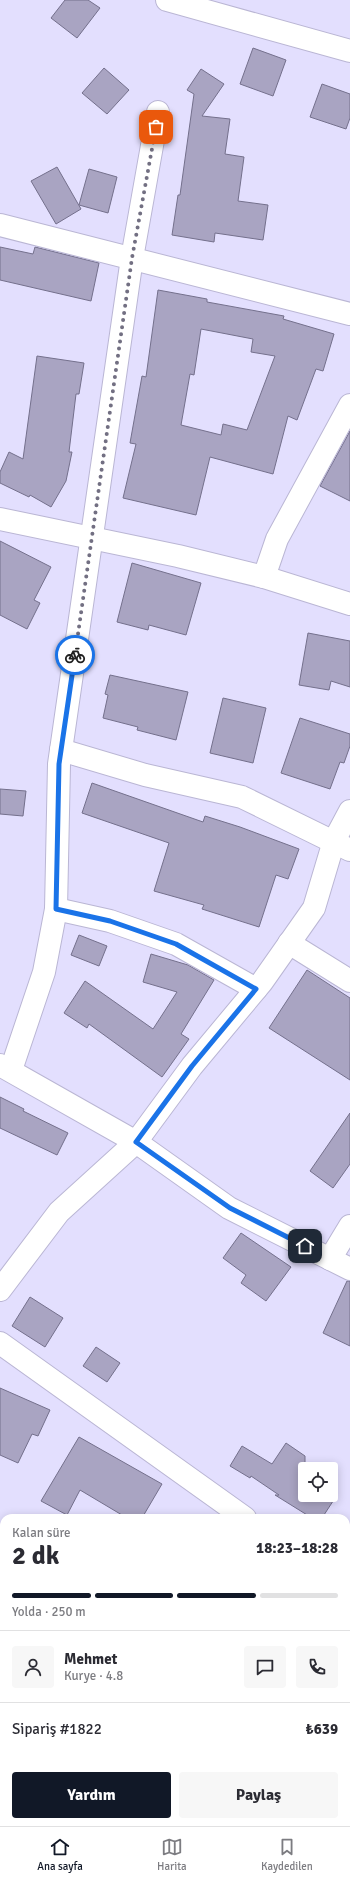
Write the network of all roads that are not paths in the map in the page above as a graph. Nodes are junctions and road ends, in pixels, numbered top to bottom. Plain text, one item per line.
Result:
1 (167, 0) edge
2 (208, 6) edge
3 (350, 51) edge
4 (158, 112) dead end
5 (0, 224) edge
6 (132, 258) junction
7 (350, 314) edge
8 (350, 405) edge
9 (0, 519) edge
10 (91, 538) junction
11 (264, 577) junction
12 (350, 604) edge
13 (61, 750) junction
14 (350, 811) edge
15 (342, 846) edge
16 (56, 909) junction
17 (289, 943) junction
18 (350, 981) edge
19 (256, 989) junction
20 (5, 1068) edge
21 (136, 1142) junction
22 (350, 1226) edge
23 (330, 1259) junction
24 (350, 1269) edge
25 (0, 1290) edge
26 (0, 1343) edge
27 (239, 1514) edge

1 - 2 street
2 - 3 street
4 - 6 street
5 - 6 street
6 - 7 street
6 - 10 street
8 - 11 street
9 - 10 street
10 - 11 street
10 - 13 street
11 - 12 street
13 - 15 street
13 - 16 street
14 - 15 street
15 - 17 street
16 - 19 street
16 - 20 street
17 - 18 street
17 - 19 street
19 - 21 street
20 - 21 street
21 - 23 street
21 - 25 street
22 - 23 street
23 - 24 street
26 - 27 street

